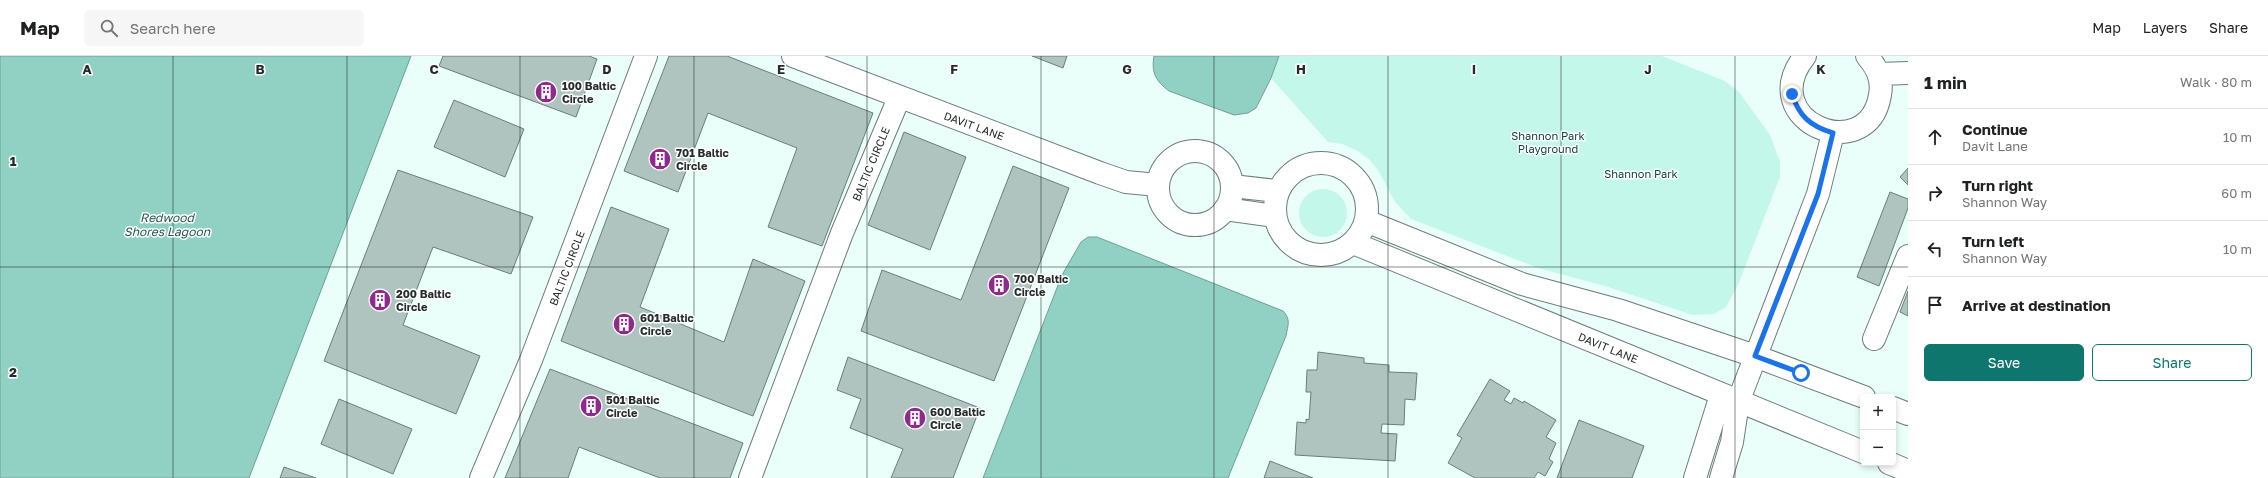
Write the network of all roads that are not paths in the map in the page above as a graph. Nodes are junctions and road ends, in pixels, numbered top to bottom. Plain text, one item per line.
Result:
1 (646, 56) edge
2 (793, 56) edge
3 (1806, 56) edge
4 (1867, 56) edge
5 (1908, 72) edge
6 (1879, 74) junction
7 (899, 98) junction
8 (1833, 133) junction
9 (1158, 185) junction
10 (1232, 186) junction
11 (1278, 191) junction
12 (1225, 209) junction
13 (1274, 216) junction
14 (1366, 221) junction
15 (1353, 243) junction
16 (1908, 256) edge
17 (1874, 339) dead end
18 (1755, 356) junction
19 (1860, 395) edge
20 (1730, 398) junction
21 (1896, 409) edge
22 (1908, 414) edge
23 (1860, 451) edge
24 (1896, 466) edge
25 (1908, 471) edge
26 (481, 478) edge
27 (750, 478) edge
28 (1695, 478) edge
29 (1721, 478) edge

1 - 26 street, BALTIC CIRCLE
2 - 7 street, DAVIT LANE
3 - 8 street
4 - 6 street
5 - 6 street
6 - 8 street
7 - 9 street, DAVIT LANE
7 - 27 street, BALTIC CIRCLE
8 - 18 street
9 - 10 street
9 - 12 street
10 - 11 street
10 - 12 street
11 - 13 street
11 - 14 street
12 - 13 street
13 - 15 street
14 - 15 street
14 - 18 street
15 - 20 street, DAVIT LANE
16 - 17 street
18 - 19 street
18 - 20 street
20 - 23 street, DAVIT LANE
20 - 28 street
20 - 29 street
21 - 22 street
24 - 25 street

